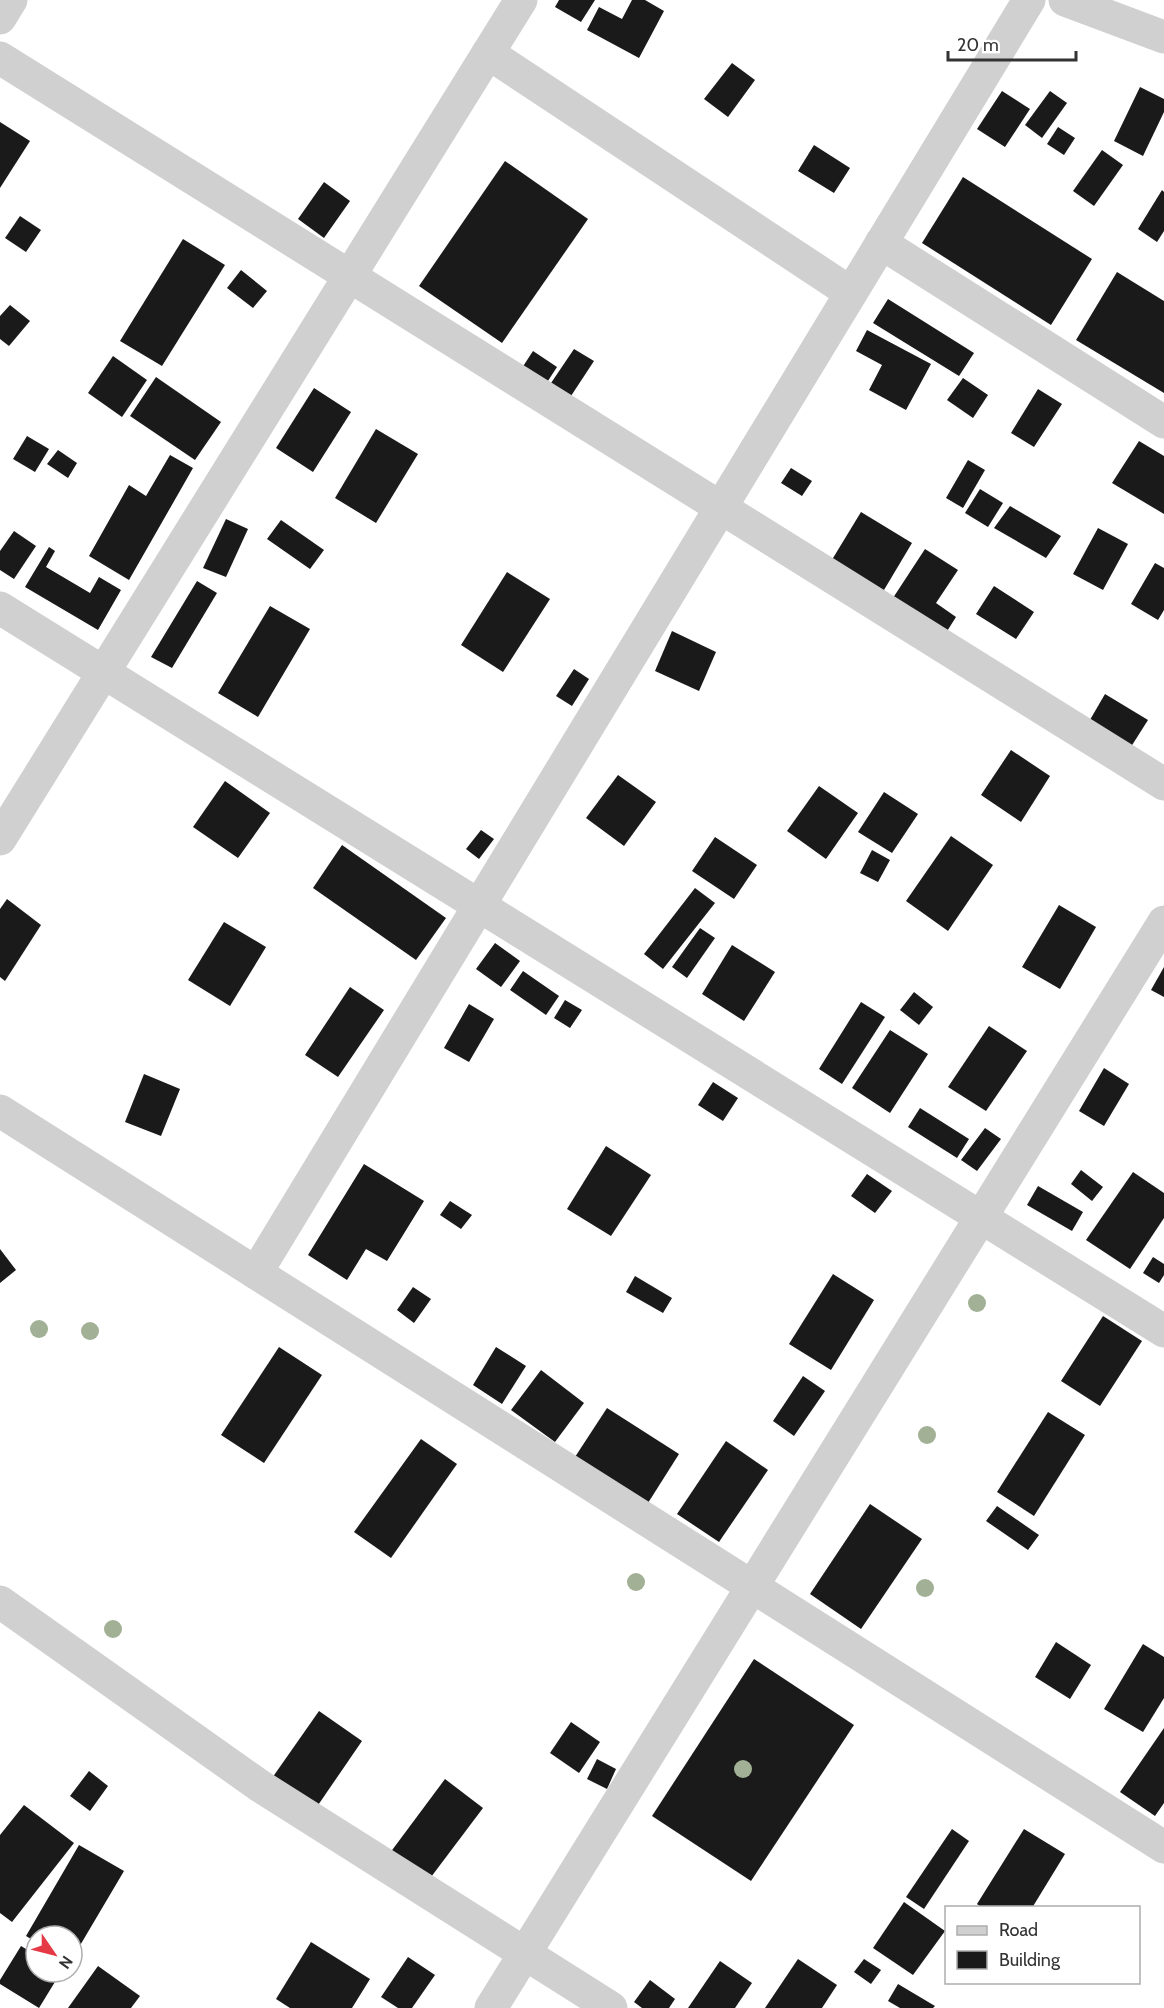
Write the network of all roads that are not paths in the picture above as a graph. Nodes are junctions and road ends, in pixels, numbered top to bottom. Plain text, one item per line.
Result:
1 (11, 0) edge
2 (521, 0) edge
3 (1029, 0) edge
4 (1065, 0) edge
5 (0, 18) edge
6 (1164, 37) edge
7 (488, 53) junction
8 (0, 58) edge
9 (881, 243) junction
10 (350, 276) junction
11 (851, 293) junction
12 (1164, 422) edge
13 (721, 507) junction
14 (0, 608) edge
15 (104, 672) junction
16 (1164, 784) edge
17 (0, 839) edge
18 (479, 906) junction
19 (1164, 922) edge
20 (0, 1111) edge
21 (981, 1217) junction
22 (256, 1274) junction
23 (1164, 1331) edge
24 (752, 1587) junction
25 (0, 1602) edge
26 (1164, 1847) edge
27 (525, 1954) junction
28 (491, 2008) edge
29 (610, 2008) edge

1 - 5 street
2 - 7 street
3 - 9 street
4 - 6 street
7 - 10 street
7 - 11 street
8 - 10 street
9 - 11 street
9 - 12 street
10 - 13 street
10 - 15 street
11 - 13 street
13 - 16 street
13 - 18 street
14 - 15 street
15 - 17 street
15 - 18 street
18 - 21 street
18 - 22 street
19 - 21 street
20 - 22 street
21 - 23 street
21 - 24 street
22 - 24 street
24 - 26 street
24 - 27 street
25 - 27 street
27 - 28 street
27 - 29 street

